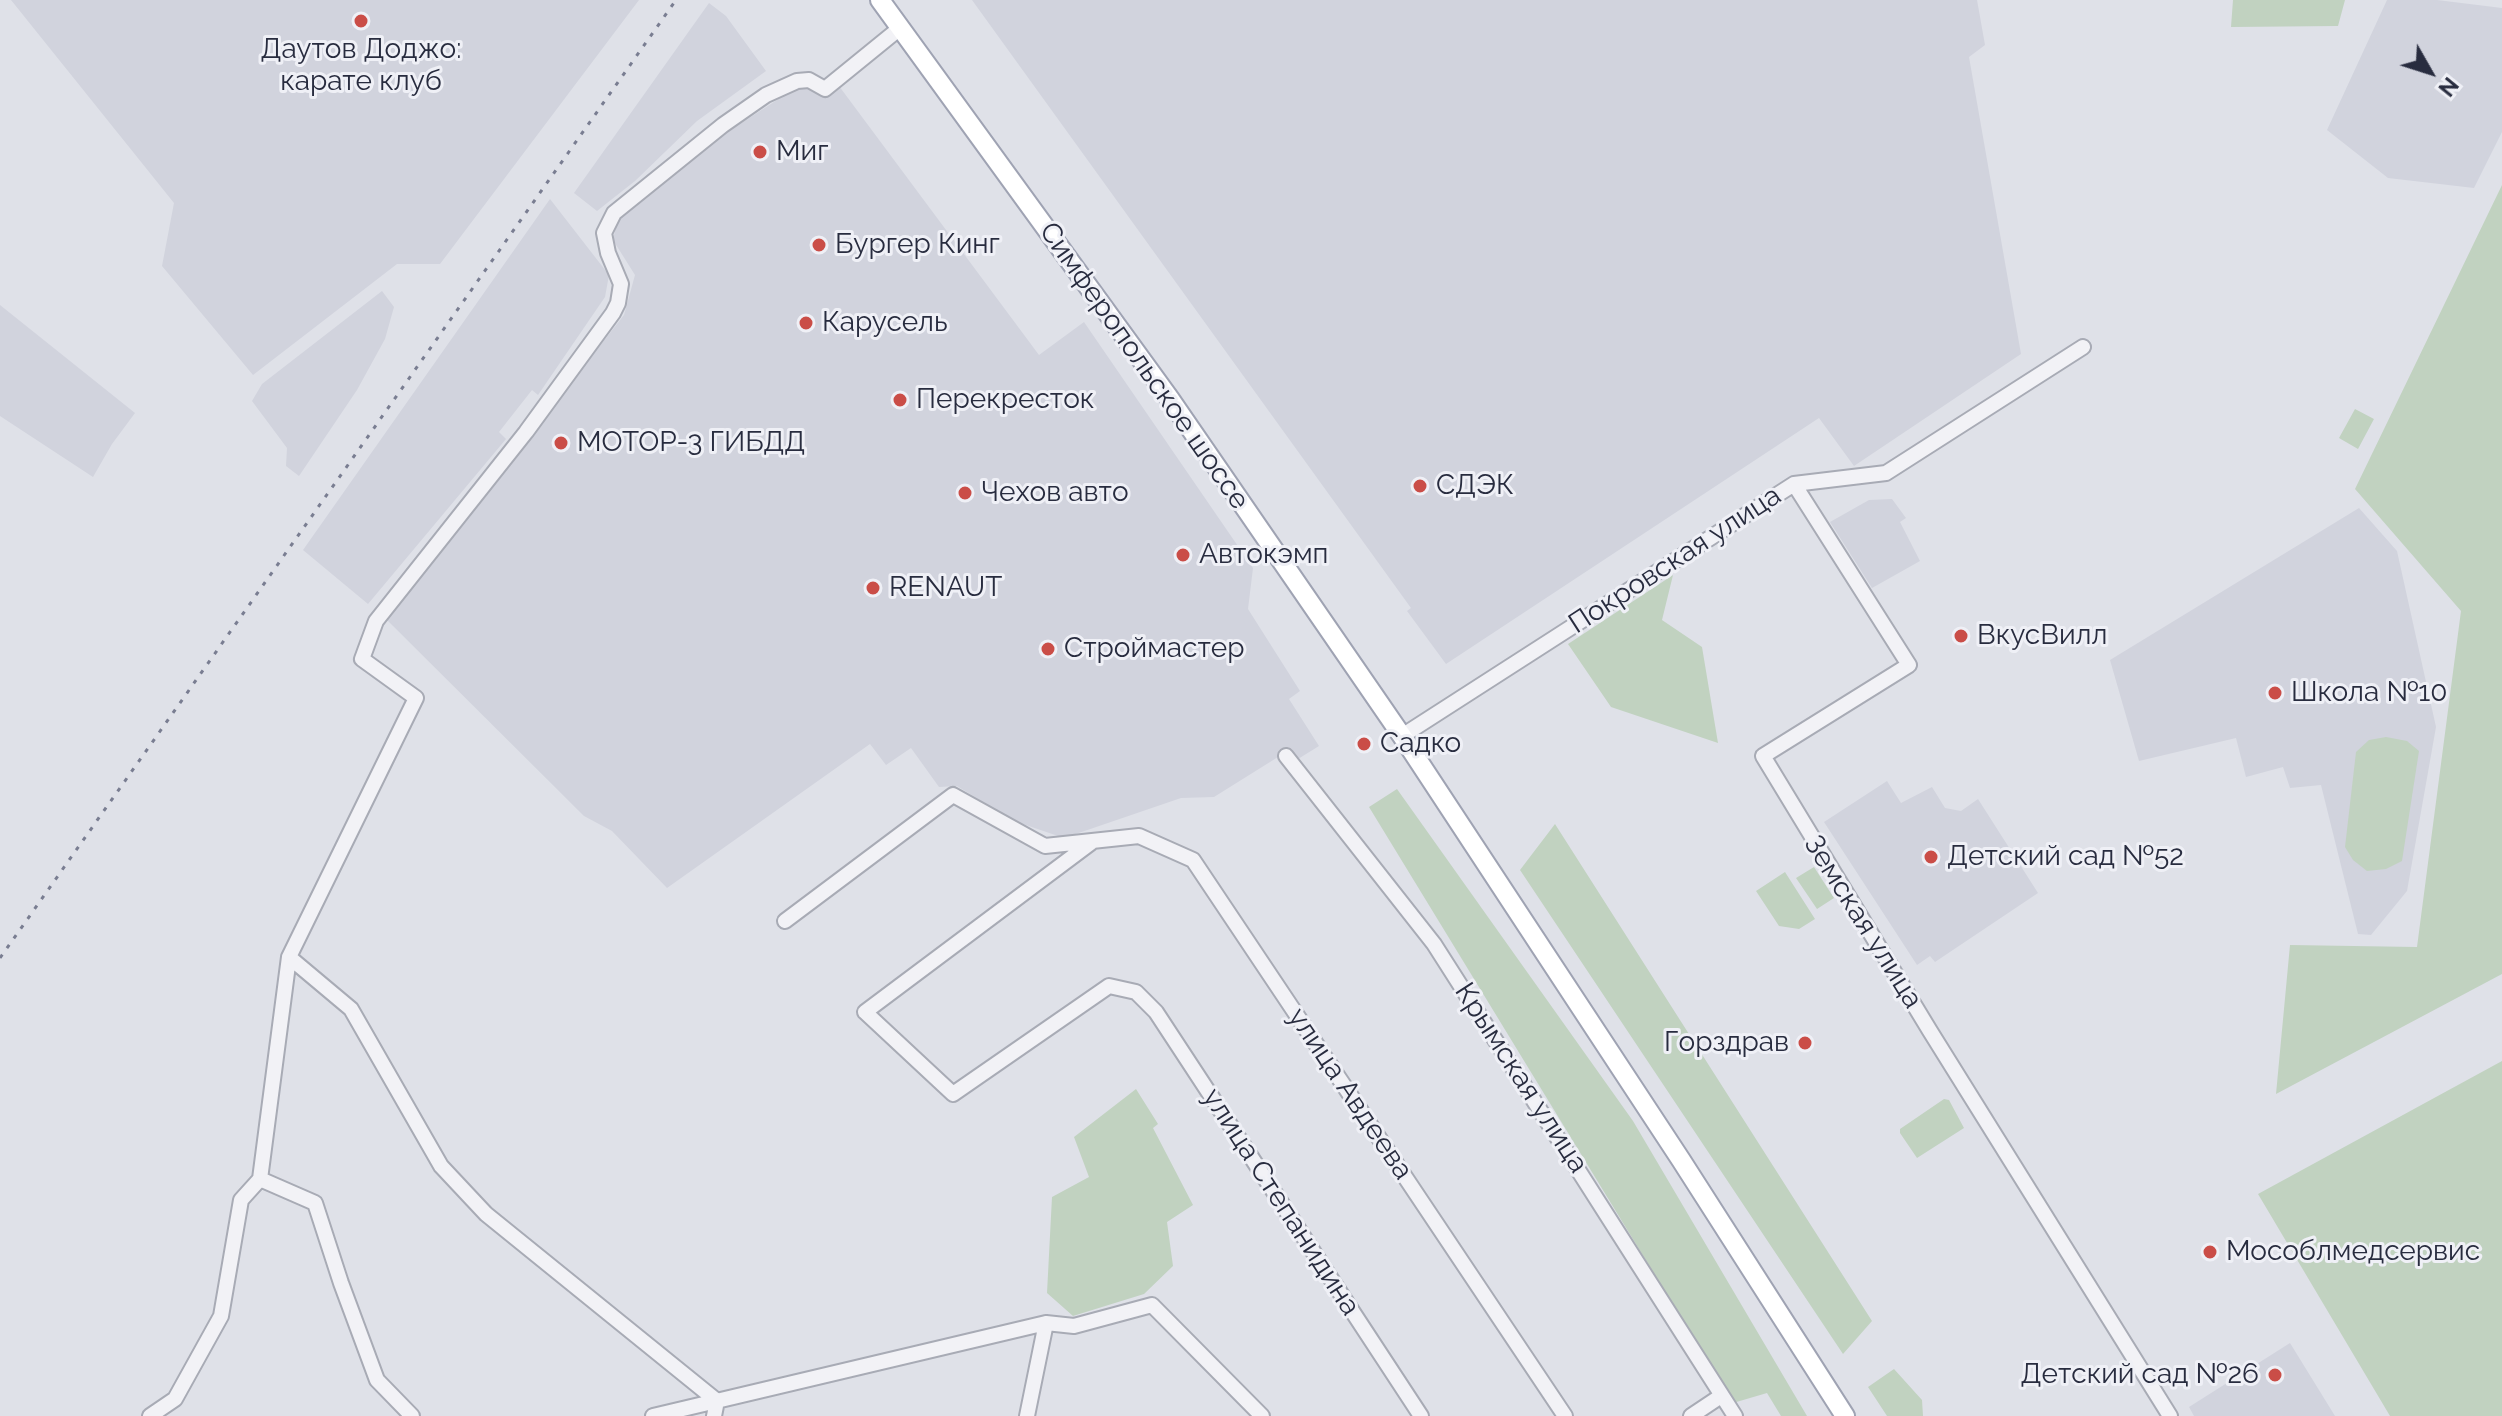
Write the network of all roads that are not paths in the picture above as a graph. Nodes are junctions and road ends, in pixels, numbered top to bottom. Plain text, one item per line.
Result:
1 (880, 0) edge
2 (900, 28) junction
3 (2083, 347) dead end
4 (1794, 484) junction
5 (1402, 736) junction
6 (1286, 756) dead end
7 (1094, 841) junction
8 (785, 921) dead end
9 (289, 957) junction
10 (260, 1179) junction
11 (1046, 1323) junction
12 (1721, 1396) junction
13 (717, 1401) junction
14 (1840, 1414) edge
15 (150, 1416) edge
16 (412, 1416) edge
17 (653, 1416) edge
18 (714, 1416) edge
19 (1027, 1416) edge
20 (1262, 1416) edge
21 (1421, 1416) edge
22 (1565, 1416) edge
23 (1691, 1416) edge
24 (1735, 1416) edge
25 (2170, 1416) edge

1 - 2 main road, Симферопольское шоссе
2 - 5 main road, Симферопольское шоссе
2 - 9 street
3 - 4 street, Покровская улица
4 - 5 street, Покровская улица
4 - 25 street, Земская улица
5 - 14 main road, Симферопольское шоссе
6 - 12 street, Крымская улица
7 - 8 street, улица Авдеева
7 - 21 street, улица Степанидина
7 - 22 street, улица Авдеева
9 - 10 street
9 - 13 street
10 - 15 street
10 - 16 street
11 - 13 street
11 - 19 street
11 - 20 street
12 - 23 street
12 - 24 street, Крымская улица
13 - 17 street
13 - 18 street

